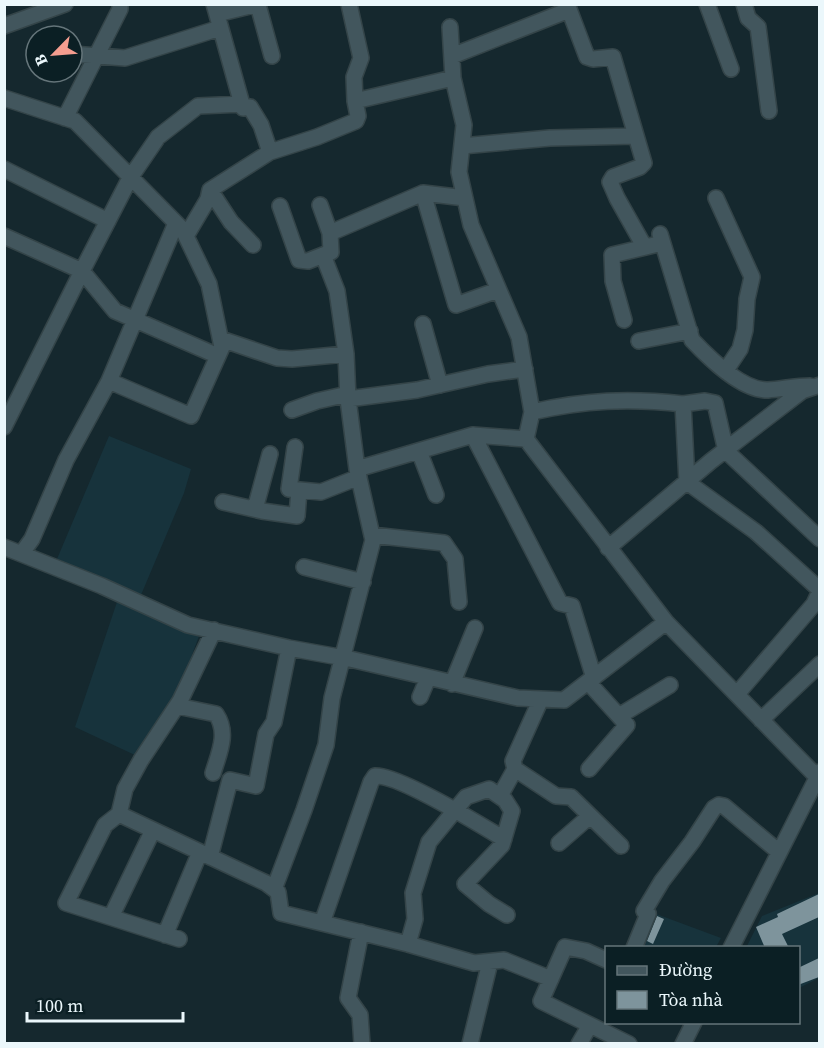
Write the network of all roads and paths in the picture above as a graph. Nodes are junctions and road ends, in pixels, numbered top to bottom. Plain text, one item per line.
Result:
1 (64, 4) edge
2 (120, 4) edge
3 (258, 4) edge
4 (349, 4) edge
5 (707, 4) edge
6 (744, 4) edge
7 (568, 7) edge
8 (217, 15) edge
9 (4, 26) edge
10 (450, 27) dead end
11 (84, 55) edge
12 (97, 56) junction
13 (272, 56) dead end
14 (452, 56) junction
15 (732, 69) dead end
16 (453, 78) junction
17 (4, 98) edge
18 (355, 101) junction
19 (242, 104) junction
20 (769, 111) dead end
21 (65, 118) junction
22 (636, 136) junction
23 (462, 146) junction
24 (270, 152) junction
25 (4, 169) edge
26 (130, 178) junction
27 (210, 190) junction
28 (423, 193) junction
29 (465, 198) junction
30 (716, 198) dead end
31 (320, 205) dead end
32 (280, 206) dead end
33 (108, 221) junction
34 (181, 230) junction
35 (330, 233) junction
36 (4, 236) edge
37 (253, 245) dead end
38 (645, 246) junction
39 (323, 255) junction
40 (82, 271) junction
41 (498, 290) junction
42 (135, 320) junction
43 (624, 320) dead end
44 (423, 324) dead end
45 (690, 331) junction
46 (221, 339) junction
47 (639, 341) dead end
48 (346, 354) junction
49 (218, 356) junction
50 (525, 369) junction
51 (726, 370) junction
52 (108, 381) junction
53 (440, 385) junction
54 (819, 386) edge
55 (348, 396) junction
56 (683, 404) junction
57 (292, 410) dead end
58 (532, 412) junction
59 (4, 427) edge
60 (473, 435) junction
61 (526, 439) junction
62 (295, 447) dead end
63 (419, 451) junction
64 (726, 451) junction
65 (270, 454) dead end
66 (358, 473) junction
67 (687, 482) junction
68 (300, 490) junction
69 (436, 495) dead end
70 (223, 502) dead end
71 (255, 509) junction
72 (372, 535) junction
73 (819, 539) edge
74 (4, 547) edge
75 (609, 548) junction
76 (22, 553) junction
77 (304, 567) dead end
78 (363, 582) junction
79 (819, 590) edge
80 (459, 602) dead end
81 (666, 622) junction
82 (475, 628) dead end
83 (214, 630) junction
84 (289, 648) junction
85 (344, 658) junction
86 (819, 664) edge
87 (429, 678) junction
88 (591, 680) junction
89 (452, 684) junction
90 (670, 685) dead end
91 (737, 694) junction
92 (420, 697) dead end
93 (541, 699) junction
94 (177, 706) junction
95 (619, 716) junction
96 (761, 720) junction
97 (515, 769) junction
98 (589, 769) dead end
99 (213, 773) dead end
100 (818, 777) edge
101 (500, 796) junction
102 (454, 811) junction
103 (119, 814) junction
104 (590, 816) junction
105 (153, 830) junction
106 (504, 839) junction
107 (559, 843) dead end
108 (621, 846) dead end
109 (779, 852) junction
110 (205, 854) junction
111 (274, 889) junction
112 (507, 915) dead end
113 (111, 917) junction
114 (322, 923) junction
115 (361, 932) junction
116 (408, 944) junction
117 (635, 946) edge
118 (732, 946) edge
119 (605, 960) edge
120 (490, 962) junction
121 (550, 979) junction
122 (693, 1024) edge
123 (590, 1025) junction
124 (362, 1044) edge
125 (470, 1044) edge
126 (579, 1044) edge
127 (629, 1044) edge
128 (683, 1044) edge

1 - 9 street
2 - 12 street
3 - 8 street
3 - 13 street
4 - 18 street
5 - 15 street
6 - 20 street
7 - 14 street
7 - 22 street
8 - 12 street
8 - 19 street
10 - 14 street
11 - 12 street
12 - 21 street
14 - 16 street
16 - 18 street
16 - 23 street
17 - 21 street
18 - 24 street
19 - 24 street
19 - 26 street
21 - 26 street
22 - 23 street
22 - 38 street
23 - 29 street
24 - 27 street
25 - 33 street
26 - 33 street
26 - 34 street
27 - 34 street
27 - 37 street
28 - 29 street
28 - 35 street
28 - 41 street
29 - 41 street
30 - 51 street
31 - 35 street
32 - 39 street
33 - 40 street
34 - 42 street
34 - 46 street
35 - 39 street
36 - 40 street
38 - 43 street
38 - 45 street
39 - 48 street
40 - 42 street
40 - 59 street
41 - 50 street
42 - 49 street
42 - 52 street
44 - 53 street
45 - 47 street
45 - 51 street
46 - 48 street
46 - 49 street
48 - 55 street
49 - 52 street
50 - 53 street
50 - 58 street
51 - 54 street
52 - 76 street
53 - 55 street
54 - 64 street
55 - 57 street
55 - 66 street
56 - 58 street
56 - 64 street
56 - 67 street
58 - 61 street
60 - 61 street
60 - 63 street
60 - 88 street
61 - 75 street
62 - 68 street
63 - 66 street
63 - 69 street
64 - 67 street
64 - 73 street
65 - 71 street
66 - 68 street
66 - 72 street
67 - 75 street
67 - 79 street
68 - 71 street
70 - 71 street
72 - 78 street
72 - 80 street
74 - 76 street
75 - 81 street
76 - 83 street
77 - 78 street
78 - 85 street
79 - 91 street
81 - 88 street
81 - 91 street
82 - 89 street
83 - 84 street
83 - 94 street
84 - 85 street
84 - 110 street
85 - 87 street
85 - 111 street
86 - 96 street
87 - 89 street
87 - 92 street
88 - 93 street
88 - 95 street
89 - 93 street
90 - 95 street
91 - 96 street
93 - 97 street
94 - 99 street
94 - 103 street
95 - 98 street
96 - 100 street
97 - 101 street
97 - 104 street
100 - 109 street
101 - 102 street
101 - 106 street
102 - 106 street
102 - 114 street
102 - 116 street
103 - 105 street
103 - 113 street
104 - 107 street
104 - 108 street
105 - 110 street
105 - 113 street
106 - 112 street
109 - 117 street
109 - 118 street
110 - 111 street
110 - 113 street
111 - 114 street
114 - 115 street
115 - 116 street
115 - 124 street
116 - 120 street
119 - 121 street
120 - 121 street
120 - 125 street
121 - 123 street
122 - 128 street
123 - 126 street
123 - 127 street

